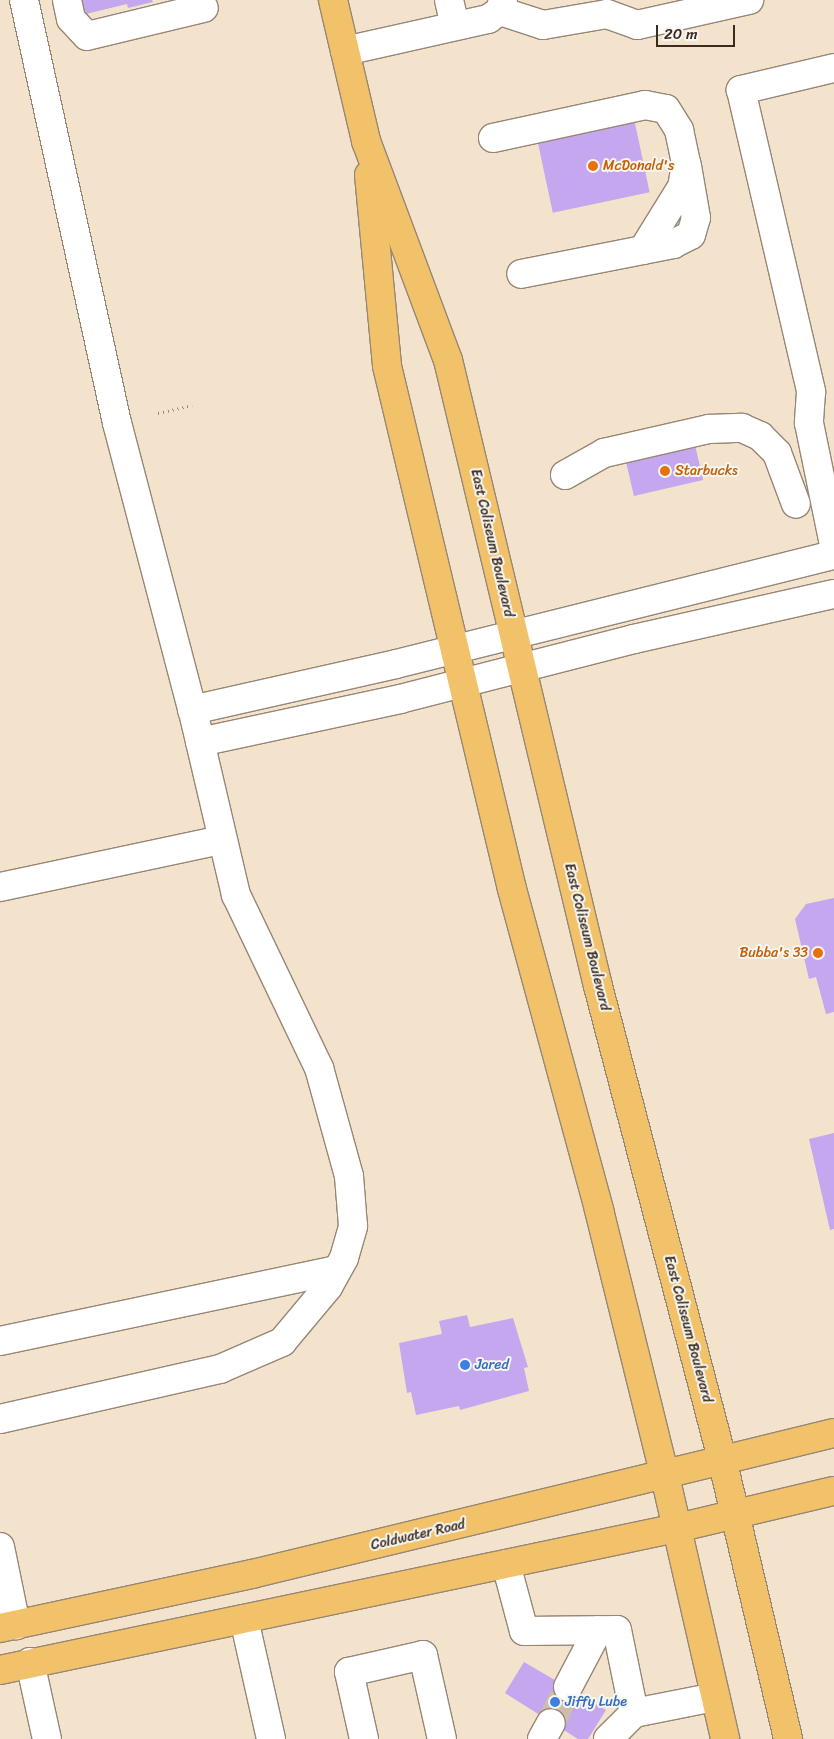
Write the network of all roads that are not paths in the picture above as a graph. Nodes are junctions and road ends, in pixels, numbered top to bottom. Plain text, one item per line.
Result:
1 (24, 0) edge
2 (67, 0) edge
3 (333, 0) edge
4 (749, 0) edge
5 (502, 6) edge
6 (204, 8) dead end
7 (612, 8) edge
8 (572, 10) edge
9 (452, 13) edge
10 (345, 51) junction
11 (834, 68) edge
12 (493, 138) dead end
13 (366, 141) junction
14 (521, 274) dead end
15 (565, 476) dead end
16 (796, 504) dead end
17 (834, 545) edge
18 (834, 555) edge
19 (834, 594) edge
20 (514, 634) junction
21 (455, 649) junction
22 (522, 668) junction
23 (463, 683) junction
24 (192, 710) junction
25 (200, 742) junction
26 (222, 840) junction
27 (0, 887) edge
28 (338, 1270) junction
29 (0, 1341) edge
30 (0, 1419) edge
31 (834, 1433) edge
32 (722, 1459) junction
33 (665, 1476) junction
34 (834, 1491) edge
35 (735, 1515) junction
36 (677, 1528) junction
37 (0, 1547) edge
38 (506, 1564) junction
39 (244, 1619) junction
40 (8, 1627) edge
41 (598, 1630) junction
42 (30, 1662) junction
43 (0, 1670) edge
44 (568, 1687) tunnel mouth
45 (715, 1697) junction
46 (634, 1713) junction
47 (47, 1739) edge
48 (271, 1739) edge
49 (364, 1739) edge
50 (442, 1739) edge
51 (608, 1739) edge
52 (725, 1739) edge
53 (788, 1739) edge

1 - 24 lane
2 - 6 lane
3 - 10 main road, East Coliseum Boulevard
4 - 7 lane
5 - 8 lane
5 - 9 lane
7 - 8 lane
9 - 10 lane
10 - 13 main road, East Coliseum Boulevard
11 - 17 lane
12 - 14 lane
13 - 20 main road, East Coliseum Boulevard
13 - 21 main road, East Coliseum Boulevard
15 - 16 lane
18 - 20 lane
19 - 22 lane
20 - 21 lane
20 - 22 main road, East Coliseum Boulevard
21 - 23 main road, East Coliseum Boulevard
21 - 24 lane
22 - 23 lane
22 - 32 main road, East Coliseum Boulevard
23 - 25 lane
23 - 33 main road, East Coliseum Boulevard
24 - 25 lane
25 - 26 lane
26 - 27 lane
26 - 28 lane
28 - 29 lane
28 - 30 lane
31 - 32 main road, Coldwater Road
32 - 33 main road, Coldwater Road
32 - 35 main road, East Coliseum Boulevard
33 - 36 main road, East Coliseum Boulevard
33 - 40 main road, Coldwater Road
34 - 35 main road
35 - 36 main road
35 - 53 main road, East Coliseum Boulevard
36 - 38 main road
36 - 45 main road, East Coliseum Boulevard
37 - 40 lane
38 - 39 main road
38 - 41 lane
39 - 42 main road
39 - 48 lane
41 - 44 lane
41 - 46 lane
42 - 43 main road
42 - 47 lane
45 - 46 lane
45 - 52 main road, East Coliseum Boulevard
46 - 51 lane
49 - 50 lane

